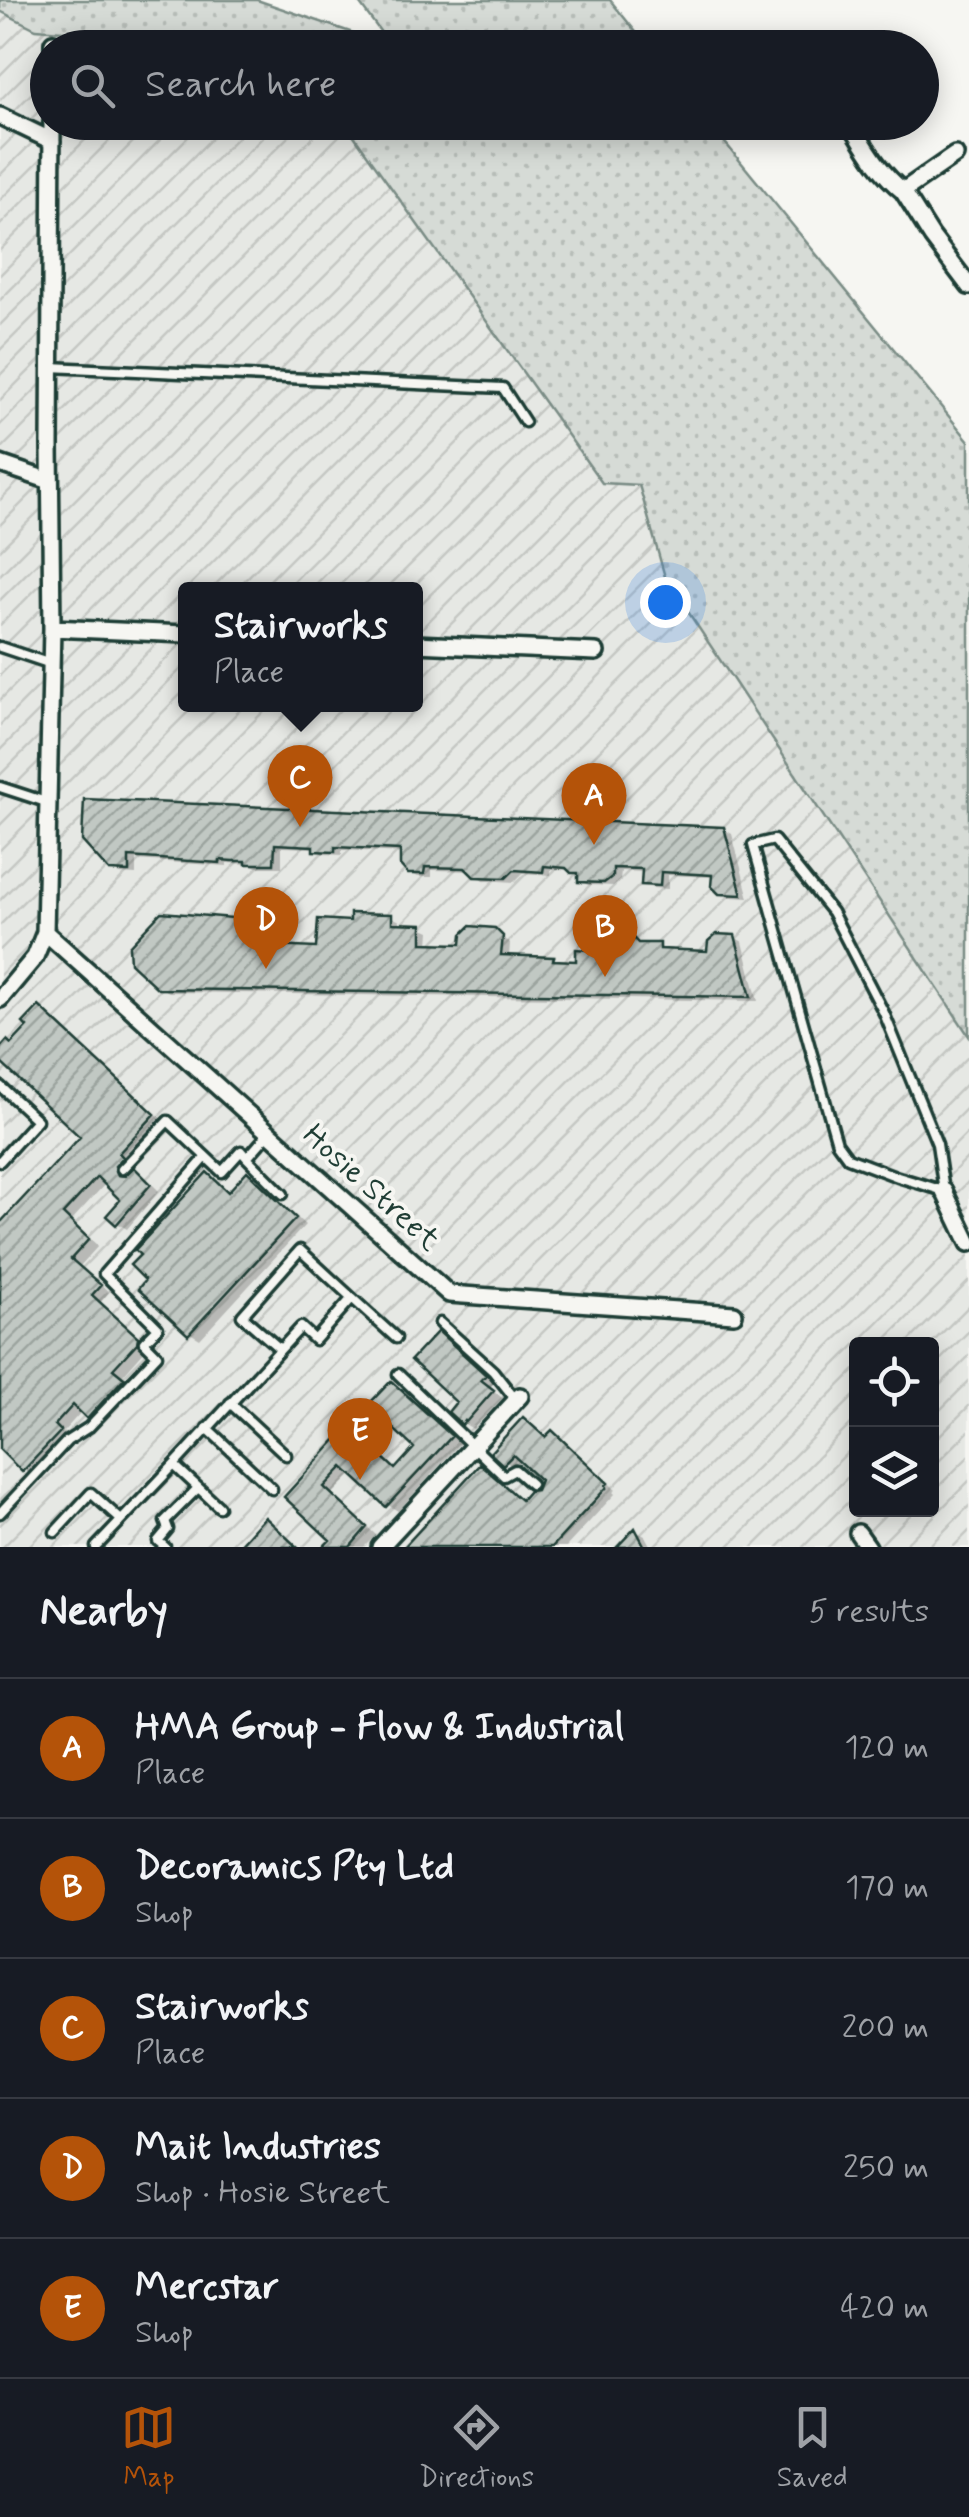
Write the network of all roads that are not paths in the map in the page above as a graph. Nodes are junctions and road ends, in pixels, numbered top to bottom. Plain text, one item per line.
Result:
1 (0, 116) edge
2 (30, 130) edge
3 (861, 140) edge
4 (52, 141) edge
5 (955, 156) dead end
6 (903, 190) junction
7 (969, 286) edge
8 (50, 367) junction
9 (525, 422) dead end
10 (0, 464) edge
11 (50, 480) junction
12 (52, 628) junction
13 (178, 634) edge
14 (423, 644) edge
15 (0, 647) edge
16 (596, 652) dead end
17 (51, 664) junction
18 (0, 788) edge
19 (49, 803) junction
20 (44, 932) junction
21 (0, 999) edge
22 (0, 1086) edge
23 (269, 1133) junction
24 (206, 1157) junction
25 (247, 1158) junction
26 (0, 1161) edge
27 (122, 1169) dead end
28 (944, 1191) junction
29 (283, 1194) dead end
30 (969, 1243) edge
31 (352, 1298) junction
32 (734, 1314) dead end
33 (440, 1323) dead end
34 (396, 1338) dead end
35 (280, 1350) junction
36 (398, 1374) dead end
37 (518, 1398) joint
38 (230, 1403) junction
39 (207, 1428) junction
40 (472, 1448) junction
41 (286, 1455) dead end
42 (174, 1465) junction
43 (531, 1484) dead end
44 (198, 1488) junction
45 (272, 1489) dead end
46 (219, 1507) dead end
47 (0, 1514) edge
48 (121, 1520) junction
49 (55, 1532) dead end
50 (96, 1547) edge
51 (165, 1547) edge
52 (380, 1547) edge

1 - 2 street
3 - 6 street
4 - 8 street
5 - 6 street
6 - 7 street
8 - 9 lane
8 - 11 street
10 - 11 street
11 - 12 street
12 - 13 street
12 - 17 street
14 - 16 street
15 - 17 lane
17 - 19 street
18 - 19 lane
19 - 20 street
20 - 21 street
20 - 23 street, Hosie Street
22 - 26 lane
23 - 25 lane
23 - 32 street, Hosie Street
24 - 25 lane
24 - 27 lane
24 - 47 lane
25 - 29 lane
28 - 28 lane
28 - 30 street
31 - 34 lane
31 - 35 lane
31 - 35 lane
33 - 37 lane
35 - 38 lane
36 - 40 lane
37 - 40 street
38 - 39 lane
38 - 41 lane
39 - 42 lane
39 - 45 lane
40 - 43 lane
40 - 52 street
42 - 44 lane
42 - 48 lane
44 - 46 lane
44 - 51 lane
48 - 49 lane
48 - 50 lane

